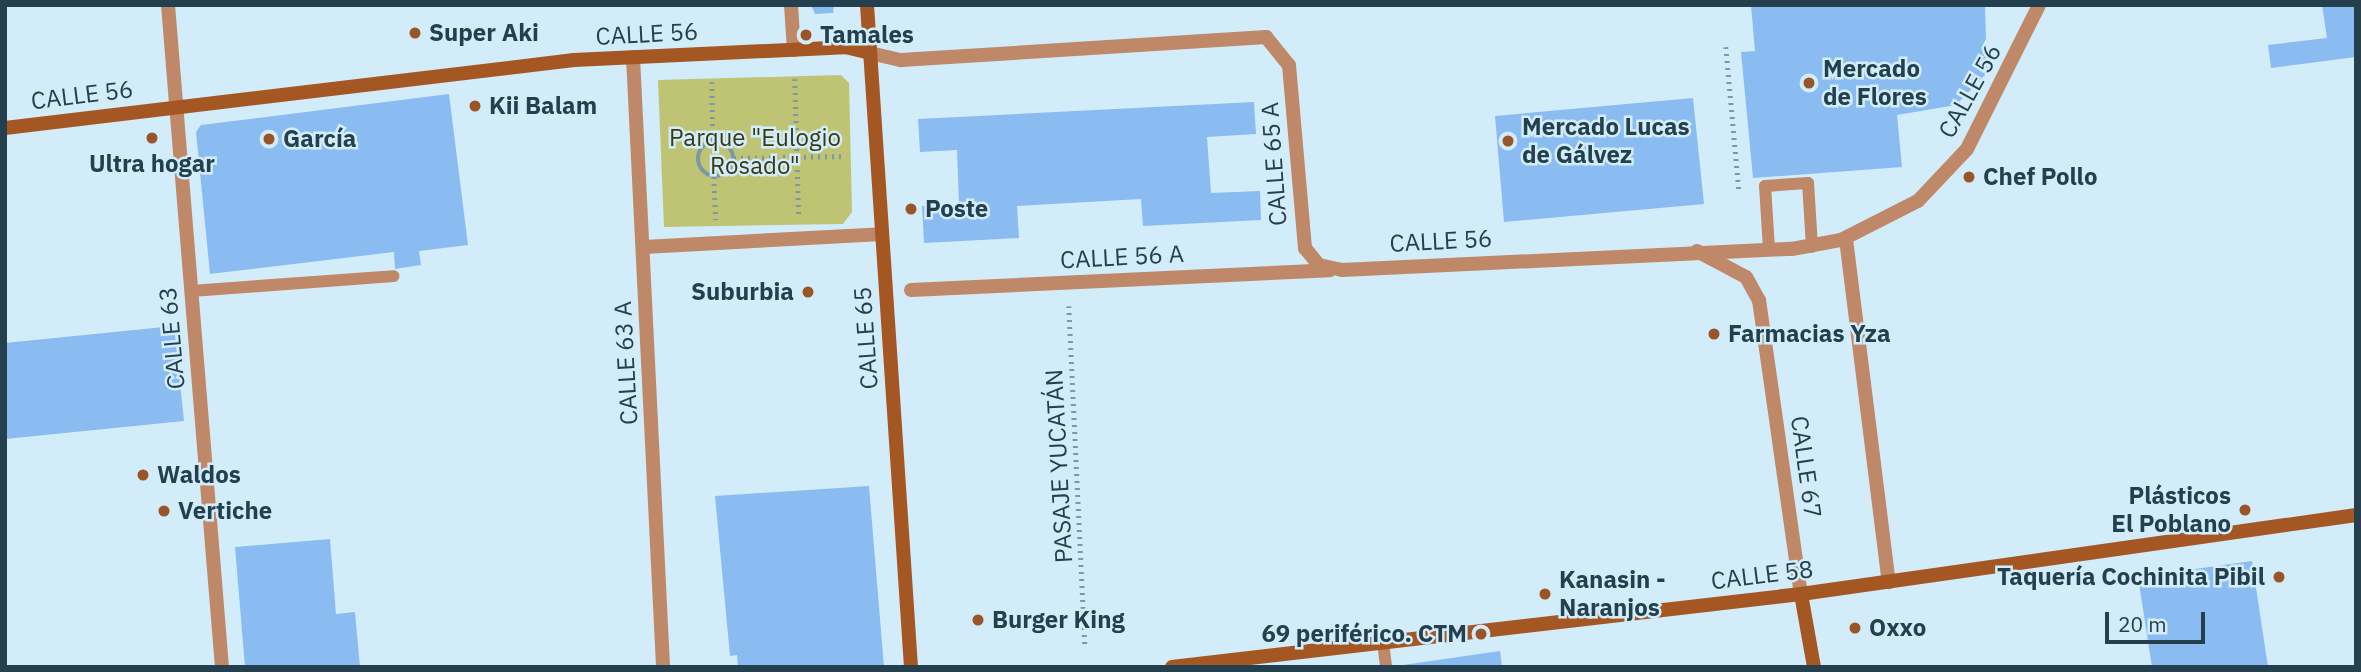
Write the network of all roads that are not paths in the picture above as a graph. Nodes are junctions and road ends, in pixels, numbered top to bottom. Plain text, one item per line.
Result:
1 (168, 5) edge
2 (791, 5) edge
3 (867, 5) edge
4 (2039, 5) edge
5 (794, 50) junction
6 (870, 53) junction
7 (1286, 54) joint
8 (633, 57) junction
9 (176, 106) junction
10 (5, 128) edge
11 (882, 234) junction
12 (1846, 239) junction
13 (644, 247) junction
14 (1812, 247) junction
15 (1692, 249) junction
16 (1769, 249) junction
17 (1319, 265) joint
18 (1335, 270) junction
19 (393, 276) dead end
20 (911, 290) dead end
21 (191, 291) junction
22 (2356, 515) edge
23 (1889, 582) junction
24 (1801, 594) junction
25 (1383, 642) junction
26 (222, 667) edge
27 (663, 667) edge
28 (911, 667) edge
29 (1172, 667) edge
30 (1386, 667) edge
31 (1814, 667) edge

1 - 9 street, CALLE 63
2 - 5 street
3 - 6 main road, CALLE 65
4 - 12 street, CALLE 56
5 - 6 main road, CALLE 56
5 - 8 main road, CALLE 56
6 - 7 street, CALLE 56
6 - 11 main road, CALLE 65
7 - 17 street, CALLE 65 A
8 - 9 main road, CALLE 56
8 - 13 street, CALLE 63 A
9 - 10 main road, CALLE 56
9 - 21 street, CALLE 63
11 - 13 street
11 - 28 main road, CALLE 65
12 - 14 street, CALLE 56
12 - 23 street
13 - 27 street, CALLE 63 A
14 - 16 street, CALLE 56
14 - 16 lane
15 - 16 street, CALLE 56
15 - 18 street, CALLE 56
15 - 24 street, CALLE 67
17 - 18 street, CALLE 56
18 - 20 street, CALLE 56 A
19 - 21 lane
21 - 26 street, CALLE 63
22 - 23 main road, CALLE 58
23 - 24 main road, CALLE 58
24 - 25 main road, CALLE 58
24 - 31 main road, CALLE 67
25 - 29 main road, CALLE 58
25 - 30 lane

